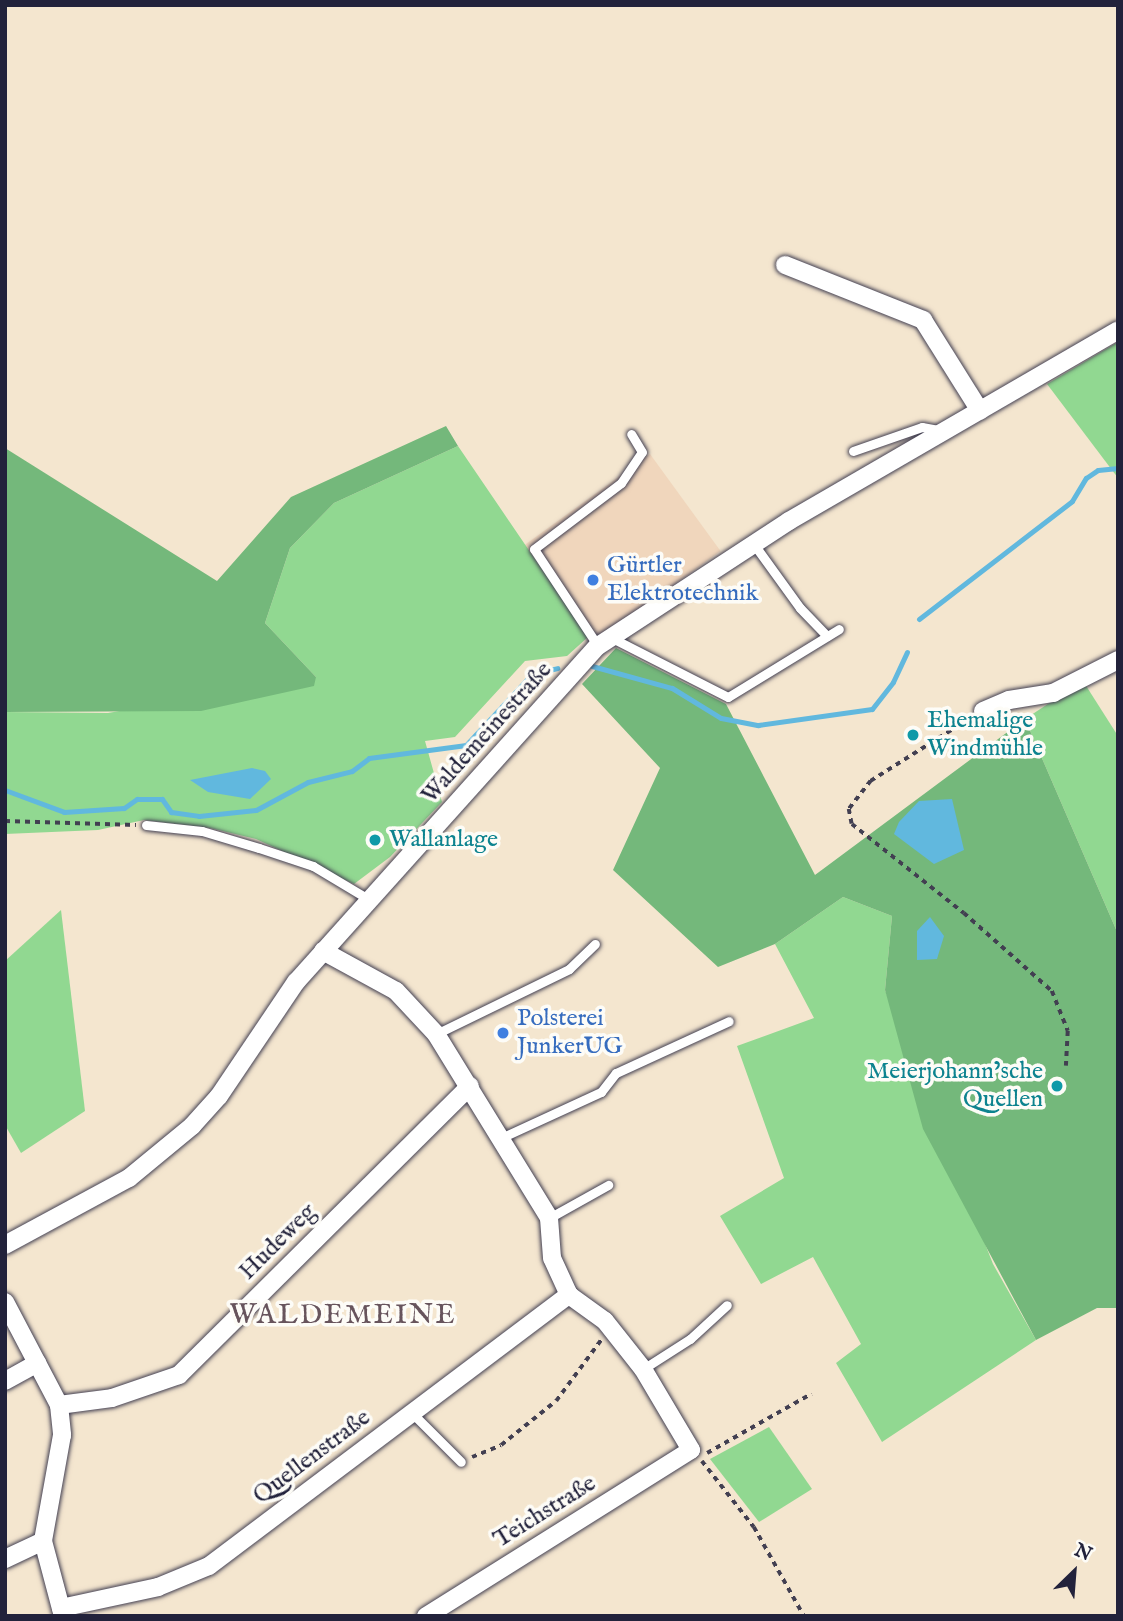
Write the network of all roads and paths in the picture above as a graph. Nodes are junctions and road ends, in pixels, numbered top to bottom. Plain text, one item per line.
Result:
1 (785, 265) dead end
2 (1118, 330) edge
3 (980, 411) junction
4 (946, 432) junction
5 (631, 434) dead end
6 (853, 451) dead end
7 (753, 544) junction
8 (839, 629) dead end
9 (827, 636) junction
10 (604, 642) junction
11 (1118, 660) edge
12 (983, 710) joint
13 (5, 821) edge
14 (146, 825) joint
15 (370, 900) junction
16 (595, 944) dead end
17 (323, 951) junction
18 (729, 1021) dead end
19 (436, 1034) junction
20 (1066, 1066) dead end
21 (470, 1086) junction
22 (503, 1137) junction
23 (608, 1185) dead end
24 (550, 1218) junction
25 (5, 1245) edge
26 (569, 1295) junction
27 (5, 1302) edge
28 (727, 1305) dead end
29 (611, 1328) junction
30 (37, 1363) junction
31 (643, 1369) junction
32 (5, 1381) edge
33 (811, 1394) dead end
34 (59, 1405) junction
35 (412, 1413) junction
36 (695, 1454) junction
37 (461, 1462) joint
38 (43, 1541) junction
39 (5, 1559) edge
40 (62, 1612) edge
41 (426, 1616) edge
42 (804, 1616) edge

1 - 3 street
2 - 3 street, Waldemeinestraße
3 - 4 street, Waldemeinestraße
4 - 6 lane
4 - 7 street, Waldemeinestraße
5 - 10 lane
7 - 9 lane
7 - 10 street, Waldemeinestraße
8 - 9 lane
9 - 10 lane
10 - 15 street, Waldemeinestraße
11 - 12 street
12 - 20 path
13 - 14 path
14 - 15 lane
15 - 17 street, Waldemeinestraße
16 - 19 lane
17 - 19 street
17 - 25 street, Waldemeinestraße
18 - 22 lane
19 - 21 street
21 - 22 street
21 - 34 street, Hudeweg
22 - 24 street
23 - 24 lane
24 - 26 street
26 - 29 street
26 - 35 street, Quellenstraße
27 - 30 street
28 - 31 lane
29 - 31 street
29 - 37 path
30 - 32 street
30 - 34 street
31 - 36 street
33 - 36 path
34 - 38 street
35 - 37 lane
35 - 40 street, Quellenstraße
36 - 41 street, Teichstraße
36 - 42 path
38 - 39 street
38 - 40 street

